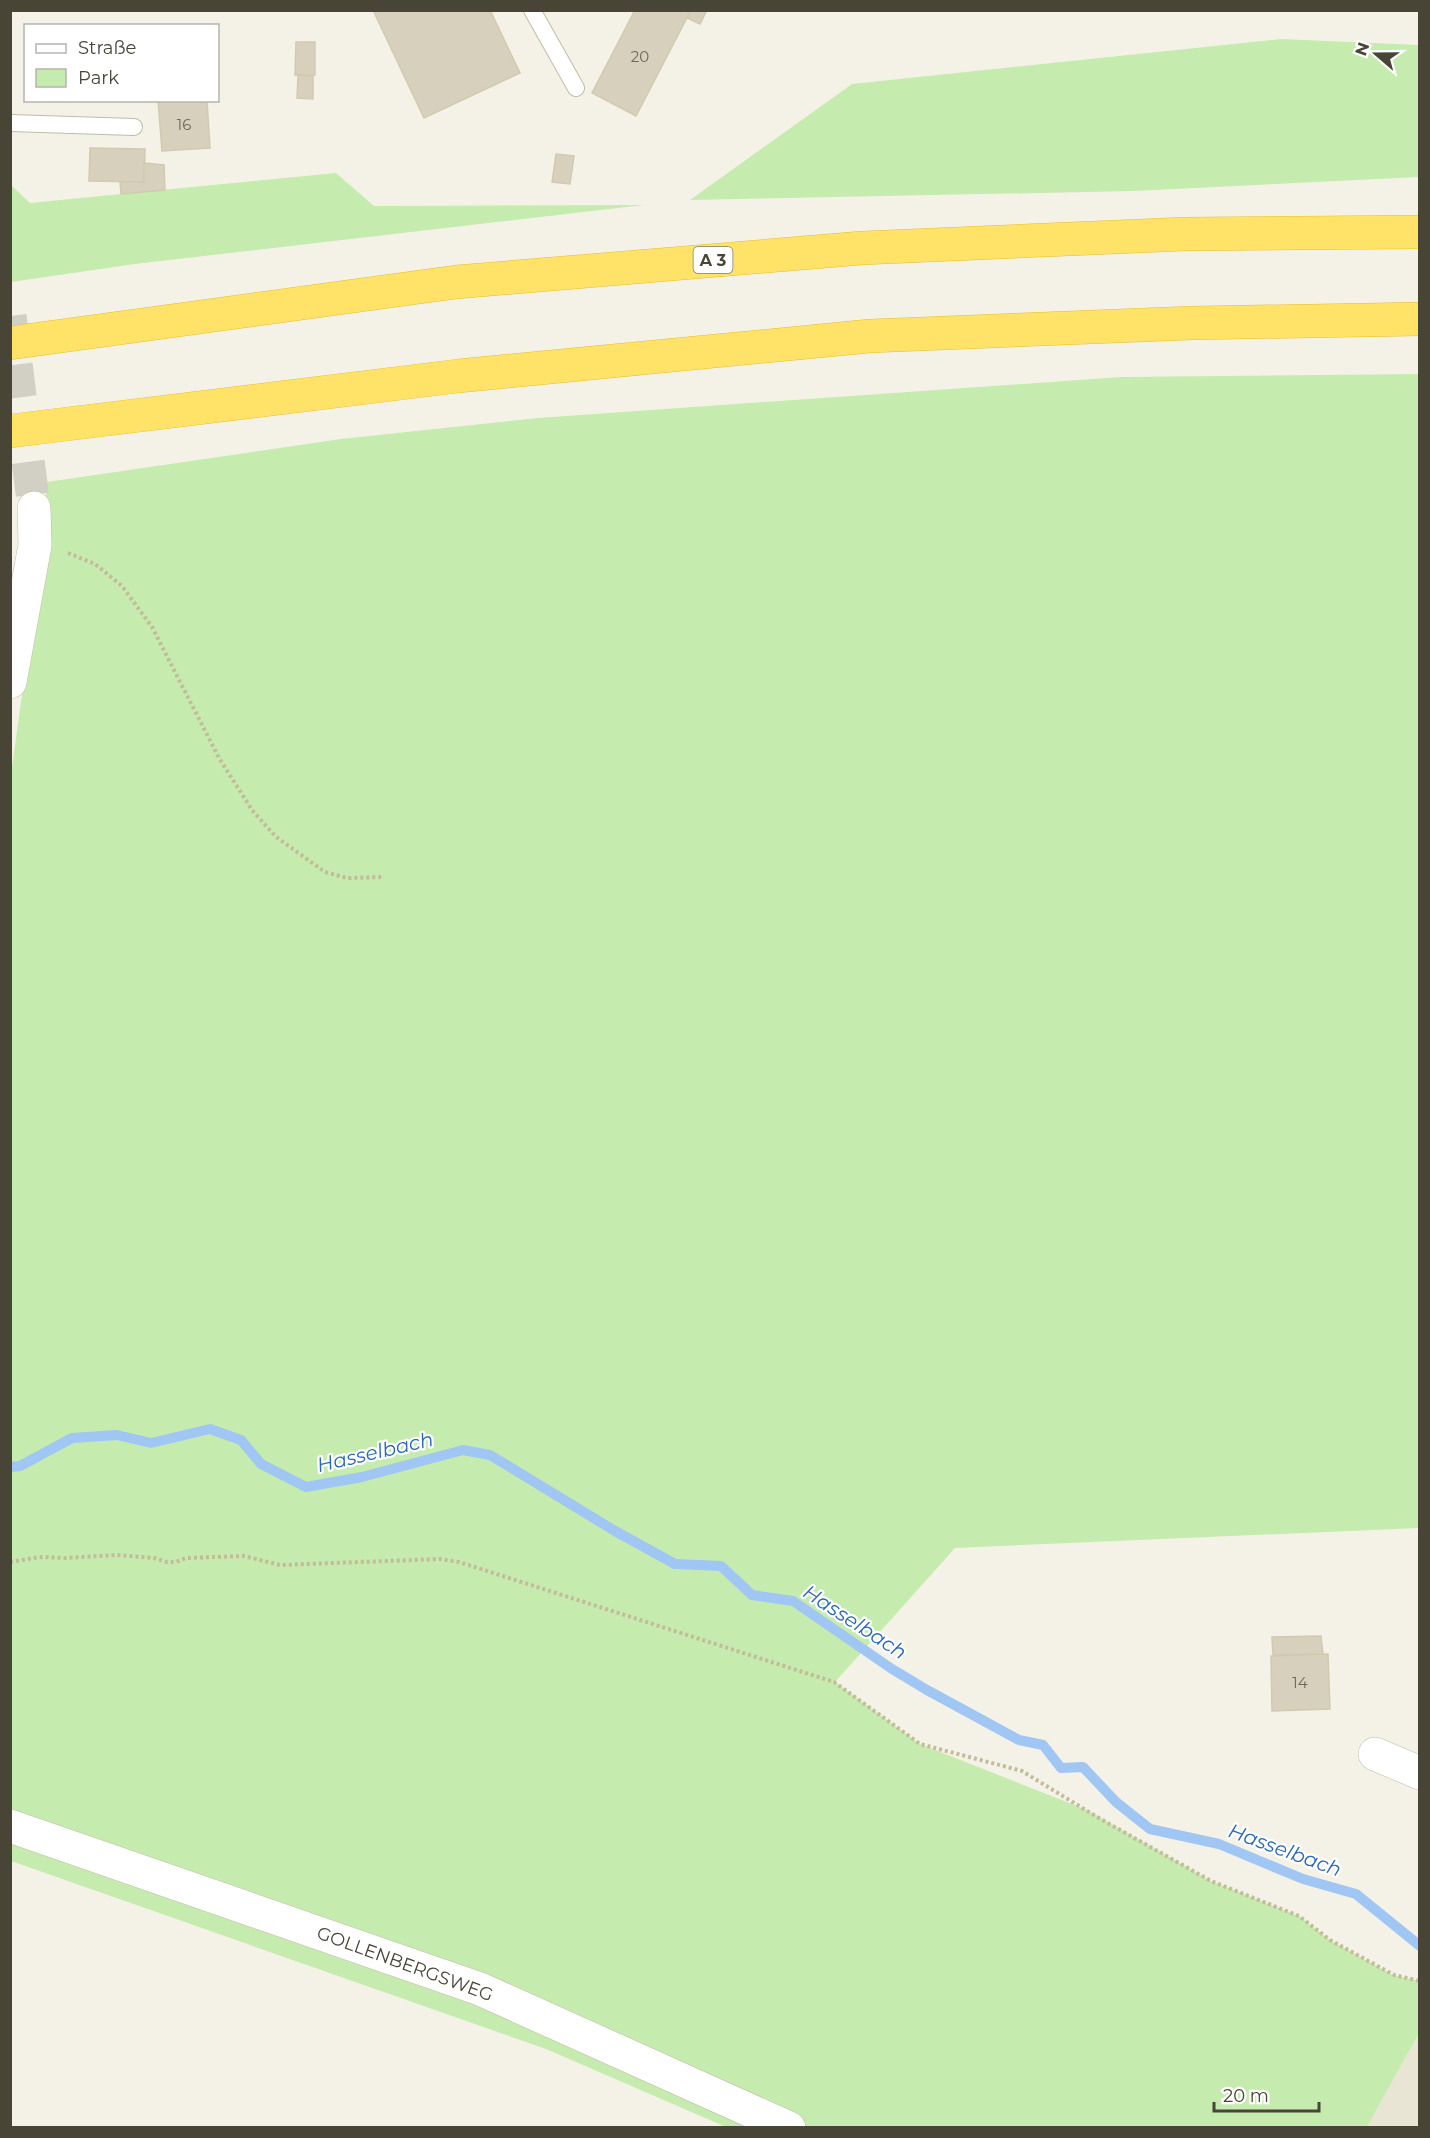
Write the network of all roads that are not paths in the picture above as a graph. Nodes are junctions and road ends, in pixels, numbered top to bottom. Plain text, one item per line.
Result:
1 (532, 10) edge
2 (576, 88) dead end
3 (10, 123) edge
4 (134, 127) dead end
5 (1419, 232) edge
6 (1419, 319) edge
7 (10, 343) edge
8 (10, 431) edge
9 (34, 508) tunnel mouth
10 (25, 560) edge
11 (10, 682) edge
12 (1375, 1754) dead end
13 (1419, 1773) edge
14 (10, 1826) edge
15 (789, 2127) edge

1 - 2 lane
3 - 4 lane
5 - 7 highway, A 3
6 - 8 highway
9 - 10 street
10 - 11 street
12 - 13 street
14 - 15 street, GOLLENBERGSWEG

